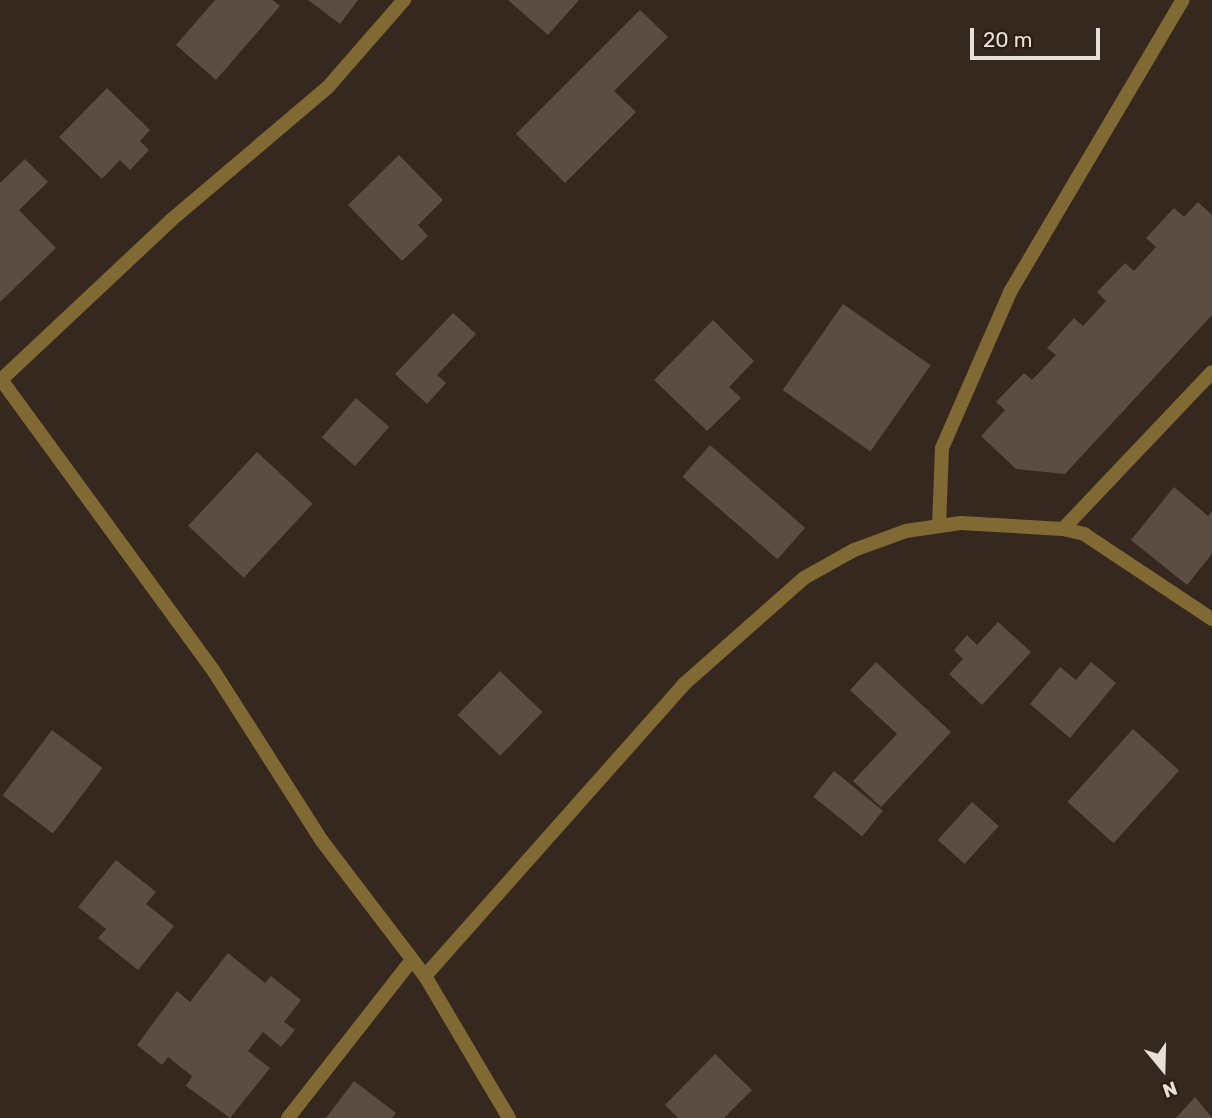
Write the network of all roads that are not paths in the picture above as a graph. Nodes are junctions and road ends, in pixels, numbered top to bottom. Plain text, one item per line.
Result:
1 (404, 0) edge
2 (1183, 0) edge
3 (1212, 372) edge
4 (1, 379) edge
5 (939, 526) junction
6 (1063, 529) junction
7 (1212, 619) edge
8 (411, 961) junction
9 (425, 976) junction
10 (288, 1118) edge
11 (509, 1118) edge

1 - 4 street
2 - 5 street
3 - 6 street
4 - 8 street
5 - 6 street
5 - 9 street
6 - 7 street
8 - 9 street
8 - 10 street
9 - 11 street

